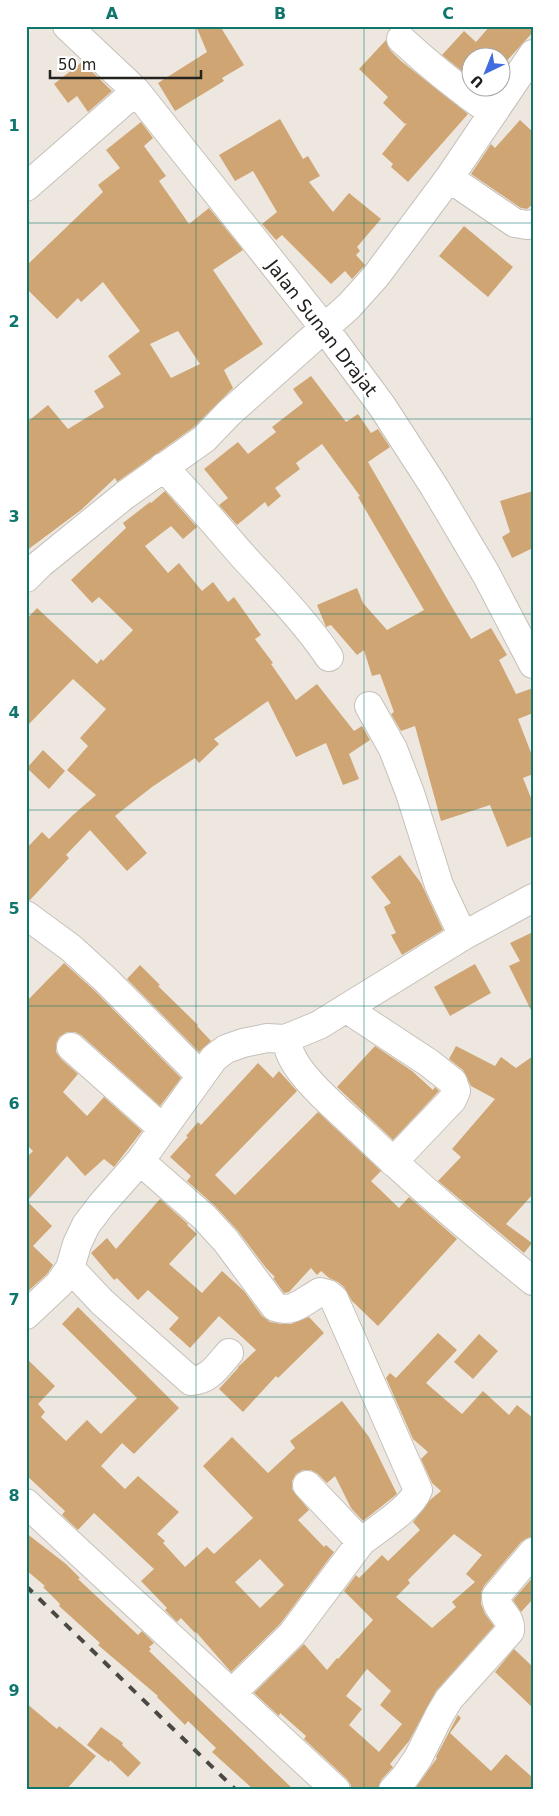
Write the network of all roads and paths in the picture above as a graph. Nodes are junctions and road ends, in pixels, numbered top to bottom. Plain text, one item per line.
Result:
1 (67, 26) edge
2 (400, 39) dead end
3 (533, 54) edge
4 (136, 91) junction
5 (493, 113) junction
6 (449, 178) junction
7 (26, 187) edge
8 (533, 224) edge
9 (324, 329) junction
10 (163, 466) junction
11 (26, 578) edge
12 (329, 657) dead end
13 (533, 664) edge
14 (369, 706) dead end
15 (533, 898) edge
16 (26, 915) edge
17 (463, 936) junction
18 (347, 1009) junction
19 (286, 1039) junction
20 (71, 1047) dead end
21 (201, 1076) junction
22 (163, 1129) junction
23 (140, 1161) junction
24 (393, 1162) junction
25 (70, 1268) junction
26 (533, 1281) edge
27 (26, 1315) edge
28 (228, 1353) dead end
29 (307, 1485) dead end
30 (26, 1503) edge
31 (361, 1542) junction
32 (533, 1552) edge
33 (232, 1694) junction
34 (336, 1790) edge
35 (393, 1790) edge

1 - 4 street, Jalan Sunan Drajat
2 - 5 street
3 - 5 street
4 - 7 street
4 - 9 street, Jalan Sunan Drajat
5 - 6 street
6 - 8 street
6 - 9 street
9 - 10 street
9 - 13 street, Jalan Sunan Drajat
10 - 11 street
10 - 12 street
14 - 17 street
15 - 17 street
16 - 21 street
17 - 18 street
18 - 19 street
18 - 24 street
19 - 21 street
19 - 24 street
20 - 22 street
21 - 22 street
22 - 23 street
23 - 25 street
23 - 31 street
24 - 26 street
25 - 27 street
25 - 28 street
29 - 31 street
30 - 33 street
31 - 33 street
32 - 35 street
33 - 34 street

